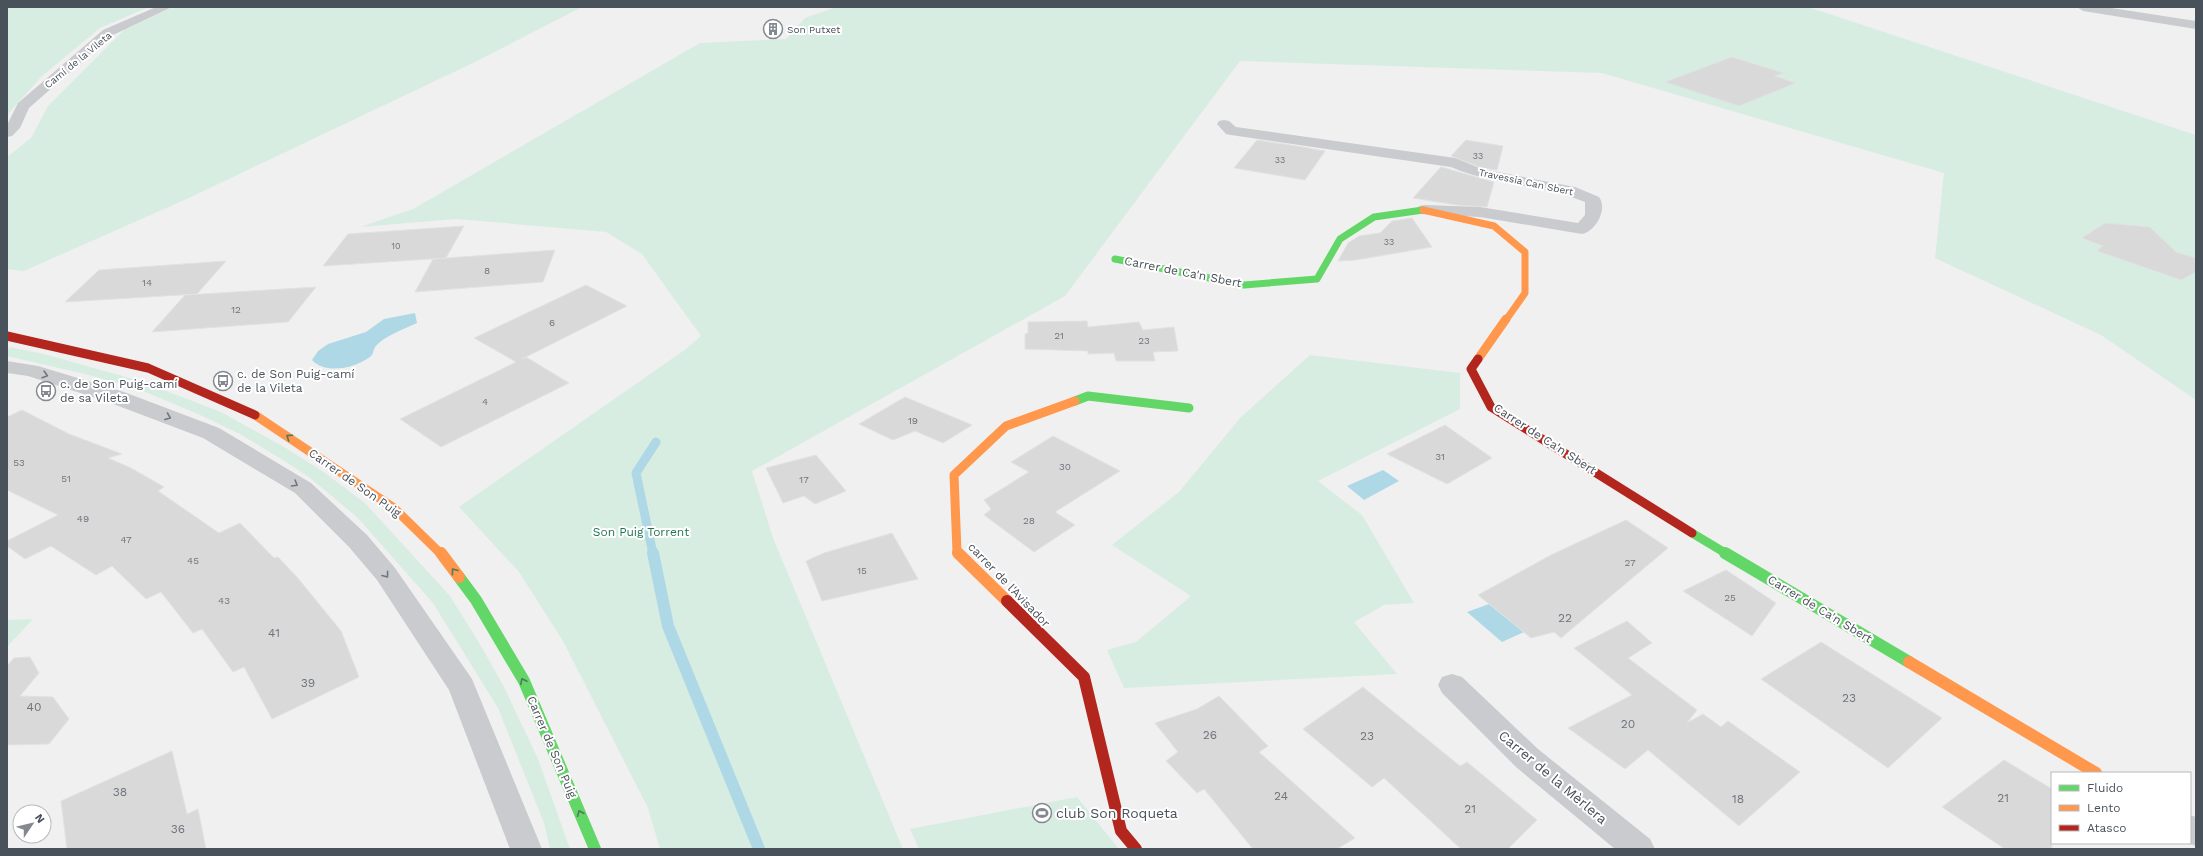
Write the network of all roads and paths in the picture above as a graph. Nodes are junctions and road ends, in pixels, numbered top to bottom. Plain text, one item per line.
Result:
1 (166, 7) edge
2 (2083, 7) edge
3 (2196, 26) edge
4 (1224, 124) dead end
5 (7, 133) edge
6 (1425, 210) junction
7 (1115, 259) dead end
8 (10, 335) edge
9 (7, 366) edge
10 (1189, 408) dead end
11 (1452, 685) dead end
12 (2094, 772) edge
13 (526, 849) edge
14 (595, 849) edge
15 (1136, 849) edge
16 (1639, 849) edge

1 - 5 street, Camí de la Vileta
2 - 3 street
4 - 6 street, Travessia Can Sbert
6 - 7 street, Carrer de Ca'n Sbert
6 - 12 street, Carrer de Ca'n Sbert
14 -> 8 street, Carrer de Son Puig
9 -> 13 street
10 - 15 street, carrer de l'Avisador
11 - 16 street, Carrer de la Mèrlera

